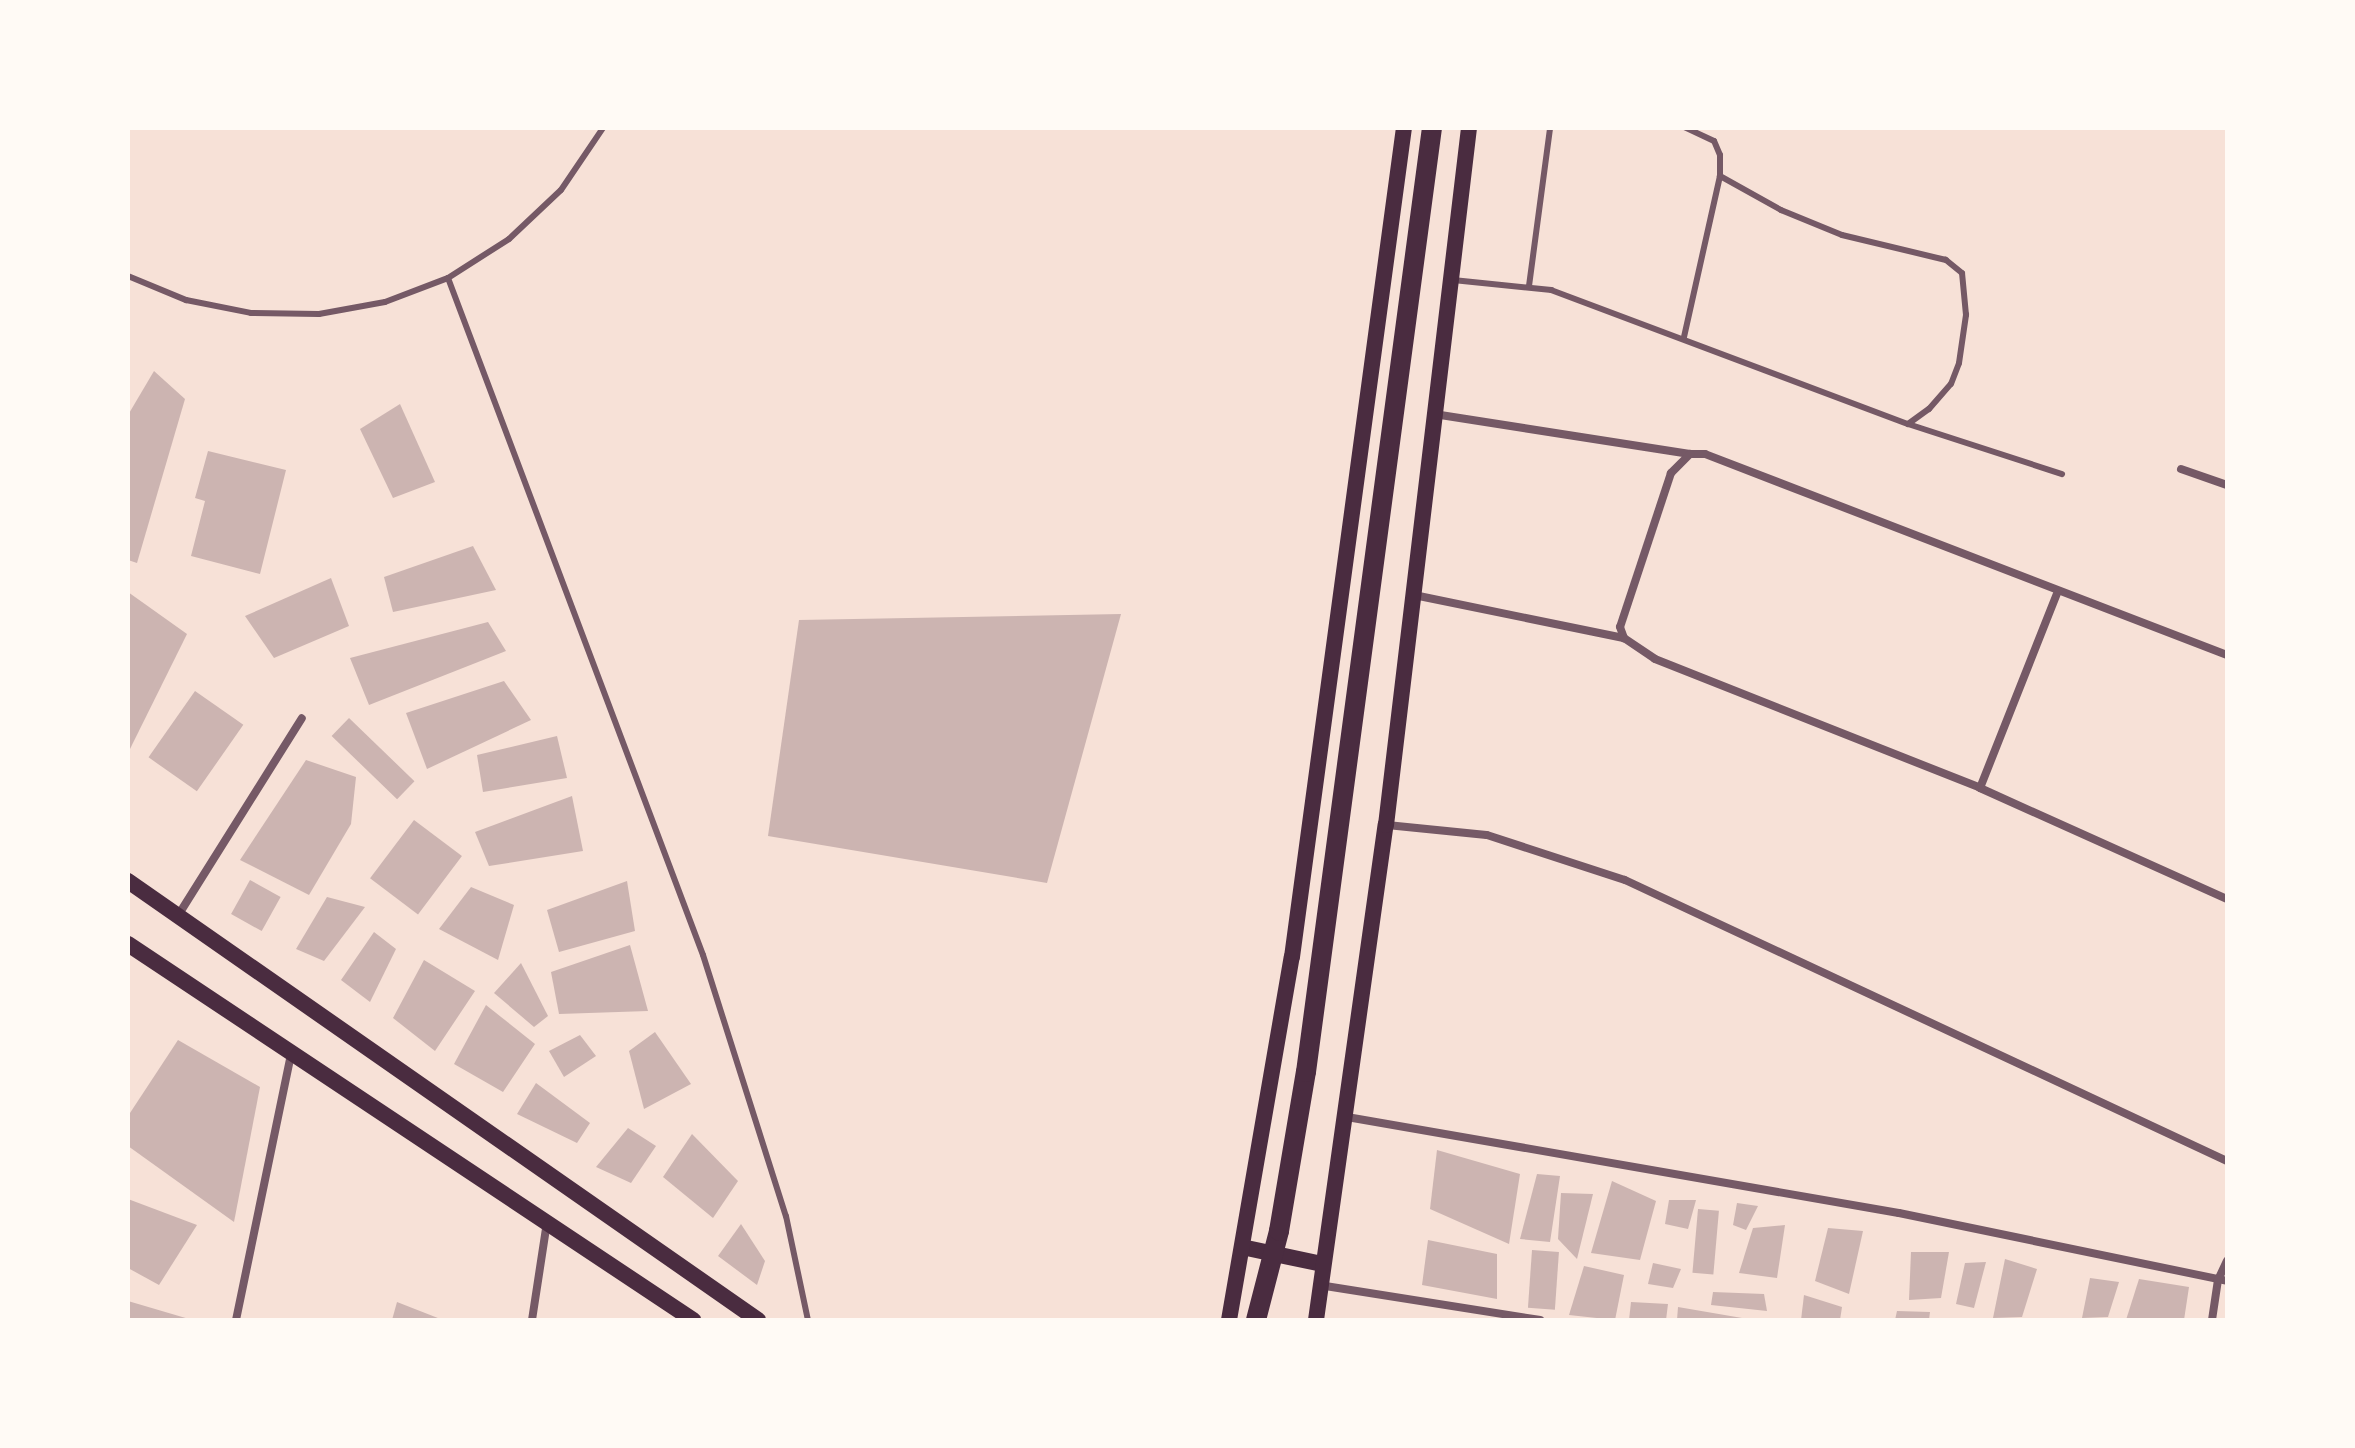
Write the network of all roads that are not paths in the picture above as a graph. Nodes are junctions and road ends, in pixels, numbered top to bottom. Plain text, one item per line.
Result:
1 (603, 128) edge
2 (1404, 128) edge
3 (1432, 128) edge
4 (1469, 128) edge
5 (1550, 128) edge
6 (1686, 128) edge
7 (1720, 176) junction
8 (128, 276) edge
9 (448, 278) junction
10 (1450, 279) junction
11 (1529, 286) junction
12 (1684, 337) junction
13 (1433, 414) junction
14 (1908, 424) junction
15 (1690, 454) junction
16 (2181, 469) dead end
17 (2062, 474) dead end
18 (2227, 485) edge
19 (2058, 591) junction
20 (1413, 595) junction
21 (1624, 638) junction
22 (2227, 655) edge
23 (302, 718) dead end
24 (1980, 788) junction
25 (1386, 825) junction
26 (128, 881) edge
27 (2227, 899) edge
28 (179, 914) junction
29 (128, 944) edge
30 (291, 1054) junction
31 (1347, 1117) junction
32 (2227, 1161) edge
33 (548, 1219) junction
34 (1242, 1247) junction
35 (2227, 1261) edge
36 (1322, 1264) junction
37 (2222, 1281) edge
38 (1318, 1285) junction
39 (236, 1320) edge
40 (532, 1320) edge
41 (693, 1320) edge
42 (758, 1320) edge
43 (808, 1320) edge
44 (1229, 1320) edge
45 (1256, 1320) edge
46 (1316, 1320) edge
47 (1540, 1320) edge
48 (2212, 1320) edge

1 - 9 lane
2 - 34 main road
3 - 45 main road
4 - 10 main road
5 - 11 lane
6 - 7 lane
7 - 12 lane
7 - 14 lane
8 - 9 lane
9 - 43 lane
10 - 11 lane
10 - 13 main road
11 - 12 lane
12 - 14 lane
13 - 15 street
13 - 20 main road
14 - 17 lane
15 - 19 street
15 - 21 street
16 - 18 street
19 - 22 street
19 - 24 street
20 - 21 street
20 - 25 main road
21 - 24 street
23 - 28 street
24 - 27 street
25 - 31 main road
25 - 32 street
26 - 28 main road
28 - 42 main road
29 - 30 main road
30 - 33 main road
30 - 39 street
31 - 36 main road
31 - 37 street
33 - 40 street
33 - 41 main road
34 - 36 main road
34 - 44 main road
35 - 37 street
36 - 38 main road
37 - 48 street
38 - 46 main road
38 - 47 street

